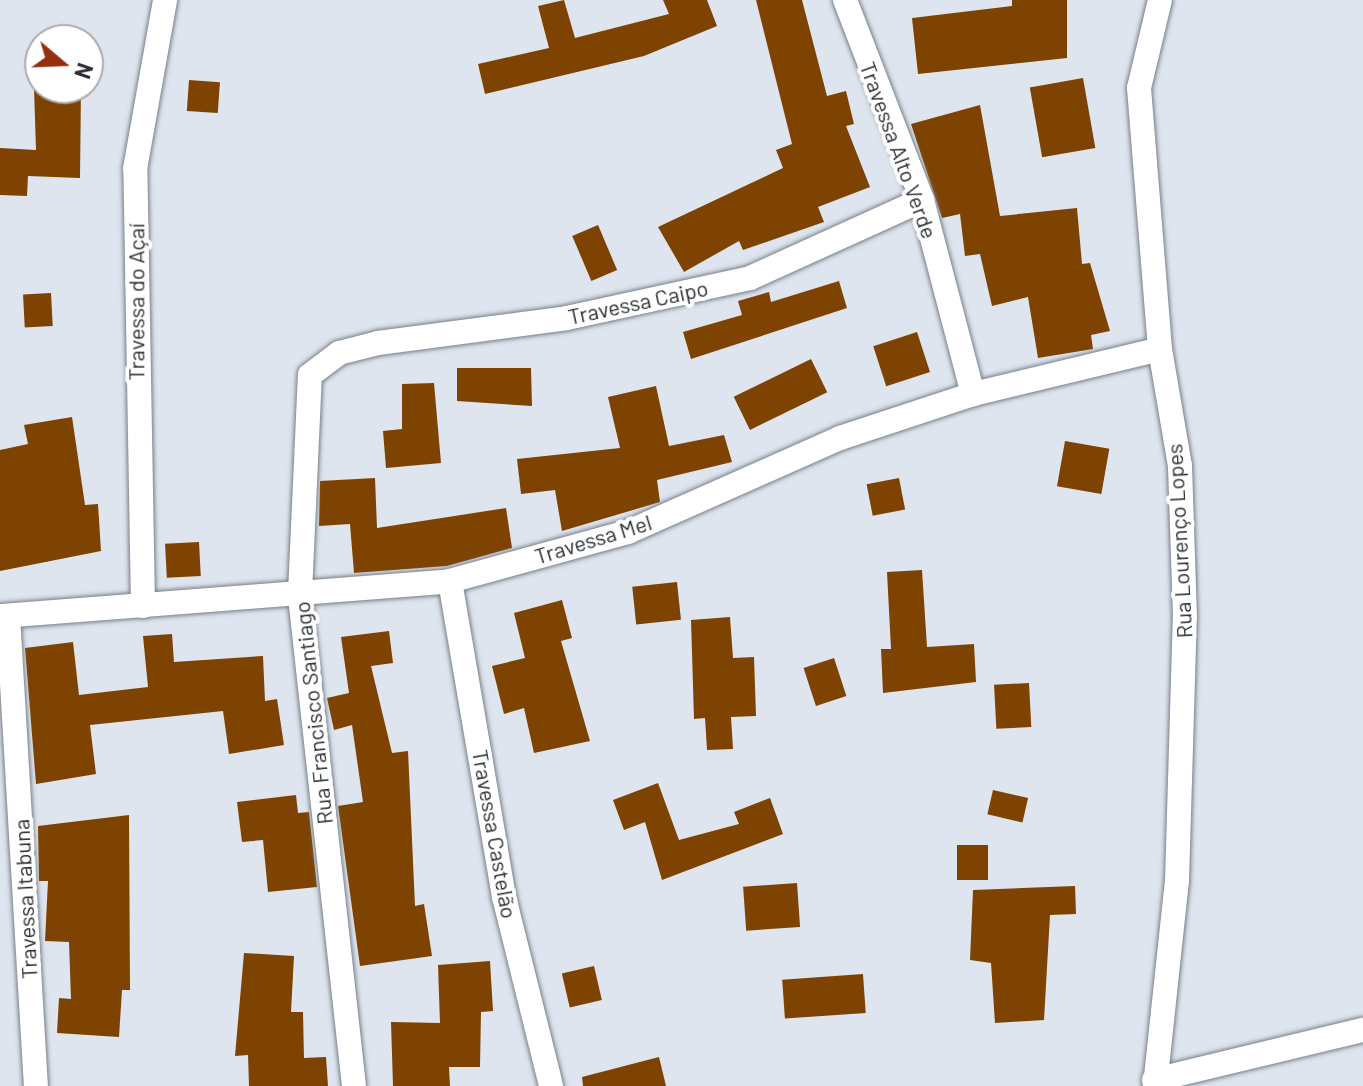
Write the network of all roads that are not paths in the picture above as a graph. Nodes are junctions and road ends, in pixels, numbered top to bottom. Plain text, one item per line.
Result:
1 (165, 0) edge
2 (845, 0) edge
3 (1160, 0) edge
4 (922, 200) junction
5 (1160, 349) junction
6 (339, 353) joint
7 (973, 394) junction
8 (450, 581) junction
9 (300, 593) junction
10 (143, 606) junction
11 (4, 616) edge
12 (1363, 1030) edge
13 (1155, 1083) edge
14 (36, 1086) edge
15 (354, 1086) edge
16 (551, 1086) edge

1 - 10 street, Travessa do Açaí
2 - 4 street, Travessa Alto Verde
3 - 5 street, Rua Lourenço Lopes
4 - 6 street, Travessa Caipo
4 - 7 street, Travessa Alto Verde
5 - 7 street, Travessa Mel
5 - 13 street, Rua Lourenço Lopes
6 - 9 street, Rua Francisco Santiago
7 - 8 street, Travessa Mel
8 - 9 street, Travessa Mel
8 - 16 street, Travessa Castelão
9 - 10 street, Travessa Mel
9 - 15 street, Rua Francisco Santiago
10 - 11 street, Travessa Mel
11 - 14 street, Travessa Itabuna
12 - 13 street

